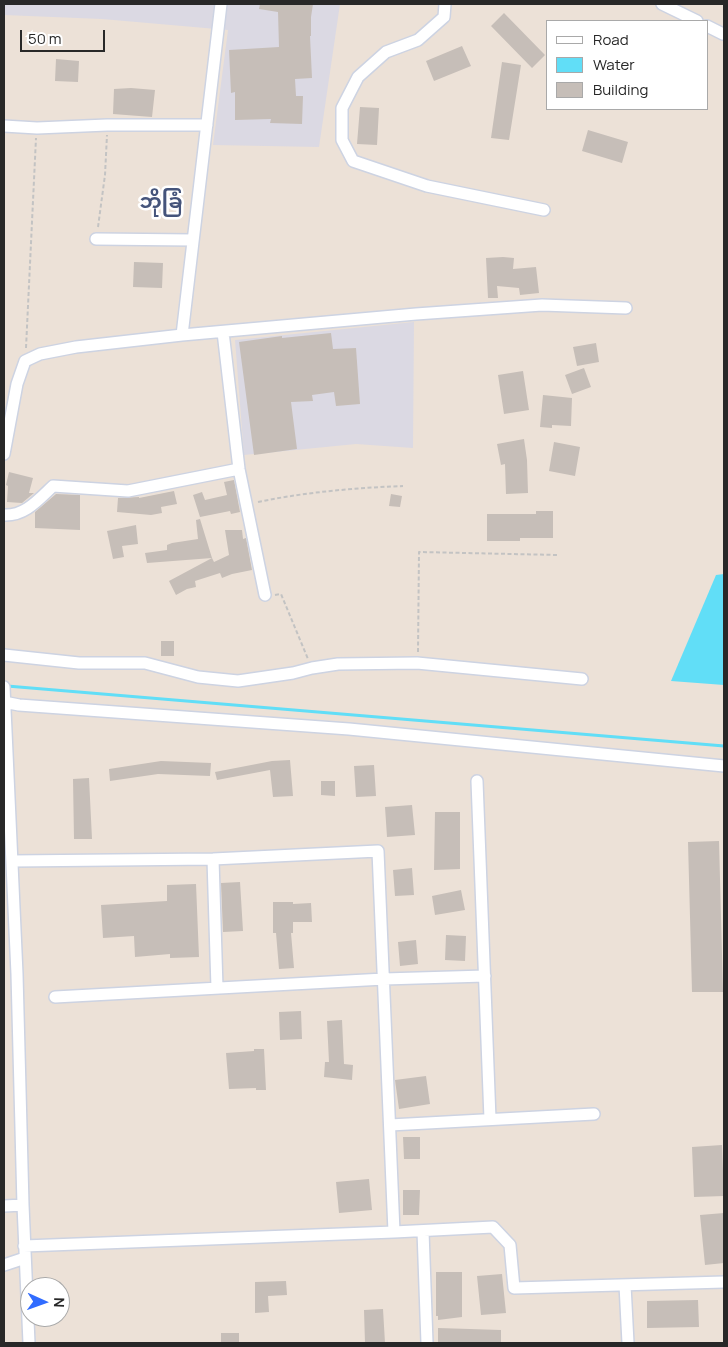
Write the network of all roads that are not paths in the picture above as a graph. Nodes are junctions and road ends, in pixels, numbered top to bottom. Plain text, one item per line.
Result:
1 (221, 4) edge
2 (445, 4) edge
3 (662, 4) edge
4 (695, 20) edge
5 (708, 27) edge
6 (722, 34) dead end
7 (207, 125) junction
8 (4, 126) edge
9 (544, 210) dead end
10 (96, 239) road end
11 (193, 240) junction
12 (626, 308) dead end
13 (223, 332) junction
14 (182, 335) junction
15 (4, 454) edge
16 (240, 469) junction
17 (4, 515) edge
18 (265, 595) road end
19 (4, 655) edge
20 (582, 679) dead end
21 (4, 686) edge
22 (5, 702) edge
23 (5, 723) edge
24 (724, 766) edge
25 (477, 781) dead end
26 (213, 859) junction
27 (12, 861) junction
28 (485, 976) junction
29 (384, 980) junction
30 (217, 988) junction
31 (55, 997) dead end
32 (594, 1114) dead end
33 (490, 1119) junction
34 (390, 1125) junction
35 (23, 1205) junction
36 (4, 1206) edge
37 (423, 1231) junction
38 (394, 1232) junction
39 (24, 1252) junction
40 (4, 1264) edge
41 (724, 1282) edge
42 (625, 1285) junction
43 (28, 1343) edge
44 (427, 1343) edge
45 (628, 1343) edge

1 - 7 street
2 - 9 street
3 - 4 street
5 - 6 street
7 - 8 street
7 - 11 street
10 - 11 street
11 - 14 street
12 - 13 street
13 - 14 street
13 - 16 street
14 - 15 street
16 - 17 street
16 - 18 street
19 - 20 street
21 - 22 street
22 - 23 street
22 - 24 street
23 - 27 street
25 - 28 street
26 - 27 street
26 - 29 street
26 - 30 street
27 - 35 street
28 - 29 street
28 - 33 street
29 - 30 street
29 - 34 street
30 - 31 street
32 - 33 street
33 - 34 street
34 - 38 street
35 - 36 street
35 - 39 street
37 - 38 street
37 - 42 street
37 - 44 street
38 - 39 street
39 - 40 street
39 - 43 street
41 - 42 street
42 - 45 street

